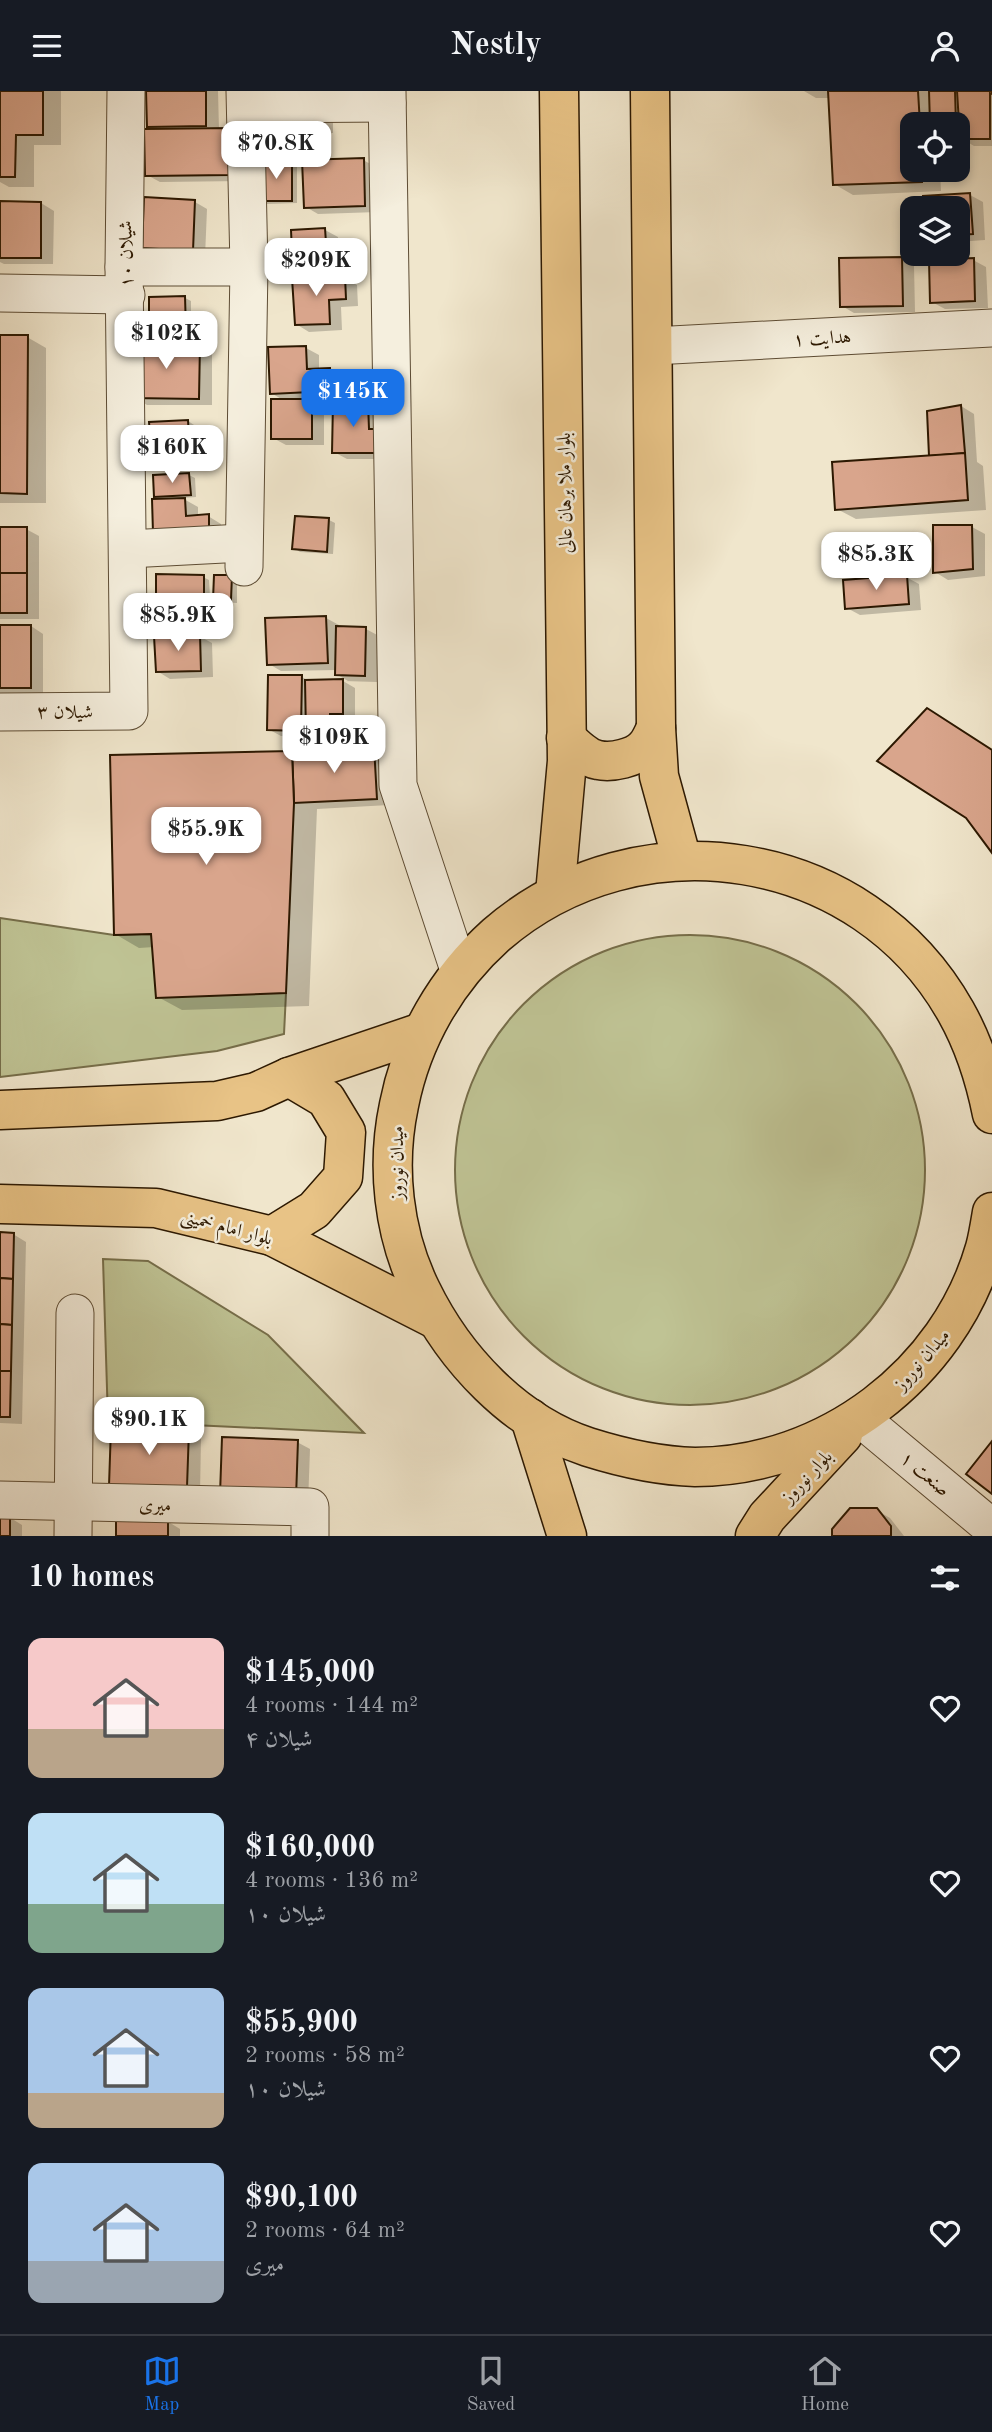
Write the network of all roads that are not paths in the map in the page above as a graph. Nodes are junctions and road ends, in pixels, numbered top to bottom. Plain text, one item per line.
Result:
1 (126, 91) edge
2 (559, 91) edge
3 (650, 91) edge
4 (246, 97) edge
5 (387, 97) edge
6 (249, 267) junction
7 (125, 281) junction
8 (0, 293) edge
9 (992, 328) edge
10 (653, 346) junction
11 (128, 549) junction
12 (130, 711) joint
13 (0, 712) edge
14 (656, 728) junction
15 (566, 738) junction
16 (682, 860) junction
17 (555, 894) junction
18 (460, 973) junction
19 (422, 1032) junction
20 (289, 1077) junction
21 (0, 1111) edge
22 (992, 1114) edge
23 (0, 1204) edge
24 (992, 1212) edge
25 (272, 1236) junction
26 (981, 1294) edge
27 (75, 1313) dead end
28 (435, 1319) junction
29 (860, 1417) junction
30 (530, 1418) junction
31 (0, 1500) edge
32 (73, 1519) edge
33 (310, 1522) edge
34 (992, 1528) edge
35 (567, 1536) edge
36 (755, 1536) edge

1 - 7 street, شیلان ۱۰
2 - 15 main road, بلوار ملا برهان عالی
3 - 10 main road
4 - 5 street
4 - 6 street
5 - 18 street
6 - 7 street
6 - 11 street
7 - 8 street
7 - 11 street, شیلان ۱۰
9 - 10 street, هدایت ۱
10 - 14 main road
11 - 12 street, شیلان ۱۰
12 - 13 street, شیلان ۳
14 - 15 main road
14 - 16 main road
15 - 17 main road, بلوار ملا برهان عالی
16 - 17 main road, میدان نوروز
16 - 22 main road, میدان نوروز
17 - 18 main road, میدان نوروز
18 - 19 main road, میدان نوروز
19 - 20 main road
19 - 28 main road, میدان نوروز
20 - 21 main road
20 - 25 main road
23 - 25 main road, بلوار امام خمینی
24 - 26 main road, میدان نوروز
25 - 28 main road, بلوار امام خمینی
26 - 29 main road, میدان نوروز
27 - 32 street
28 - 30 main road, میدان نوروز
29 - 30 main road, میدان نوروز
29 - 34 street, صنعت ۱
29 - 36 main road, بلوار نوروز
30 - 35 main road
31 - 32 street, میری
32 - 33 street, میری

